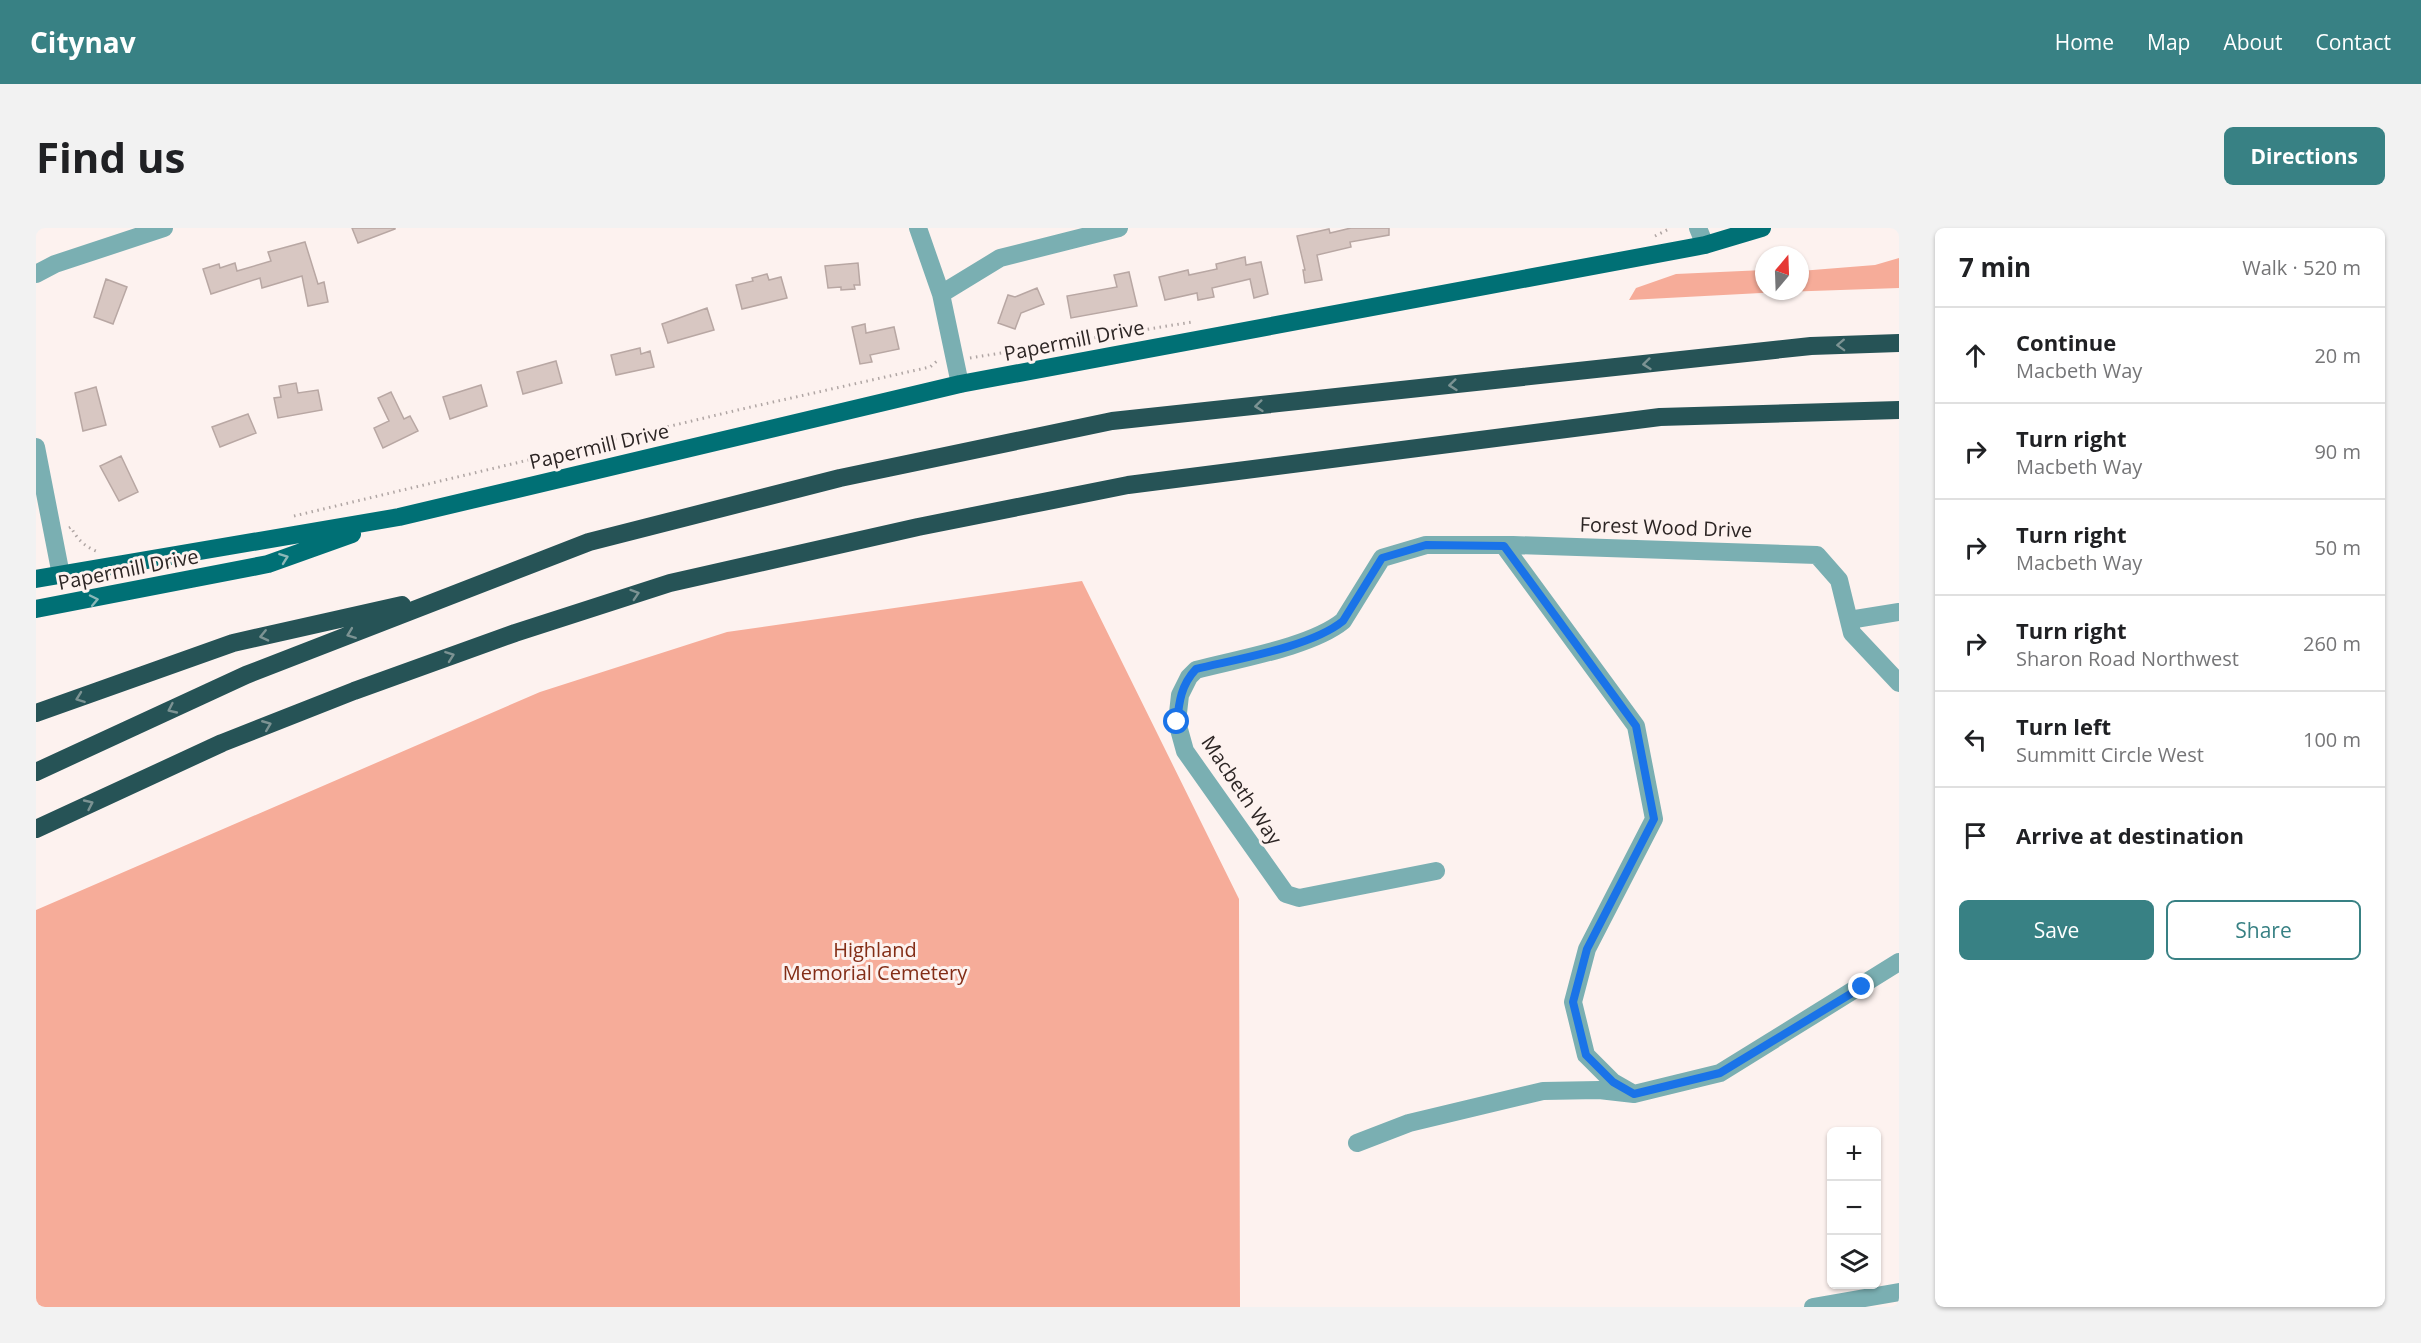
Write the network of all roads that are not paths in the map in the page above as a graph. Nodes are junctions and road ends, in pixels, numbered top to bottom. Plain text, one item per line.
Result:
1 (164, 228) edge
2 (918, 228) edge
3 (1119, 228) edge
4 (1762, 228) edge
5 (1701, 236) edge
6 (36, 274) edge
7 (941, 294) junction
8 (1899, 343) edge
9 (960, 384) junction
10 (1899, 410) edge
11 (36, 447) edge
12 (42, 515) edge
13 (399, 517) junction
14 (1509, 545) junction
15 (61, 575) junction
16 (36, 579) edge
17 (465, 590) junction
18 (36, 609) edge
19 (1898, 614) edge
20 (1849, 620) junction
21 (1899, 683) edge
22 (36, 714) edge
23 (36, 772) edge
24 (36, 829) edge
25 (1436, 871) dead end
26 (1899, 962) edge
27 (1634, 1094) junction
28 (1357, 1143) dead end
29 (1899, 1292) edge
30 (1813, 1307) edge

1 - 6 street
2 - 7 street
3 - 7 street
4 - 5 main road, Papermill Drive
5 - 9 main road, Papermill Drive
7 - 9 street
8 -> 17 highway
9 - 13 main road, Papermill Drive
24 -> 10 highway
11 - 12 street
12 - 15 street
13 - 15 main road, Papermill Drive
18 -> 13 main road, Papermill Drive
14 - 20 street, Forest Wood Drive
14 - 25 street, Macbeth Way
14 - 27 street
15 - 16 main road, Papermill Drive
17 -> 22 highway
17 -> 23 highway
19 - 20 street
20 - 21 street
26 - 27 street
27 - 28 street
29 - 30 street

